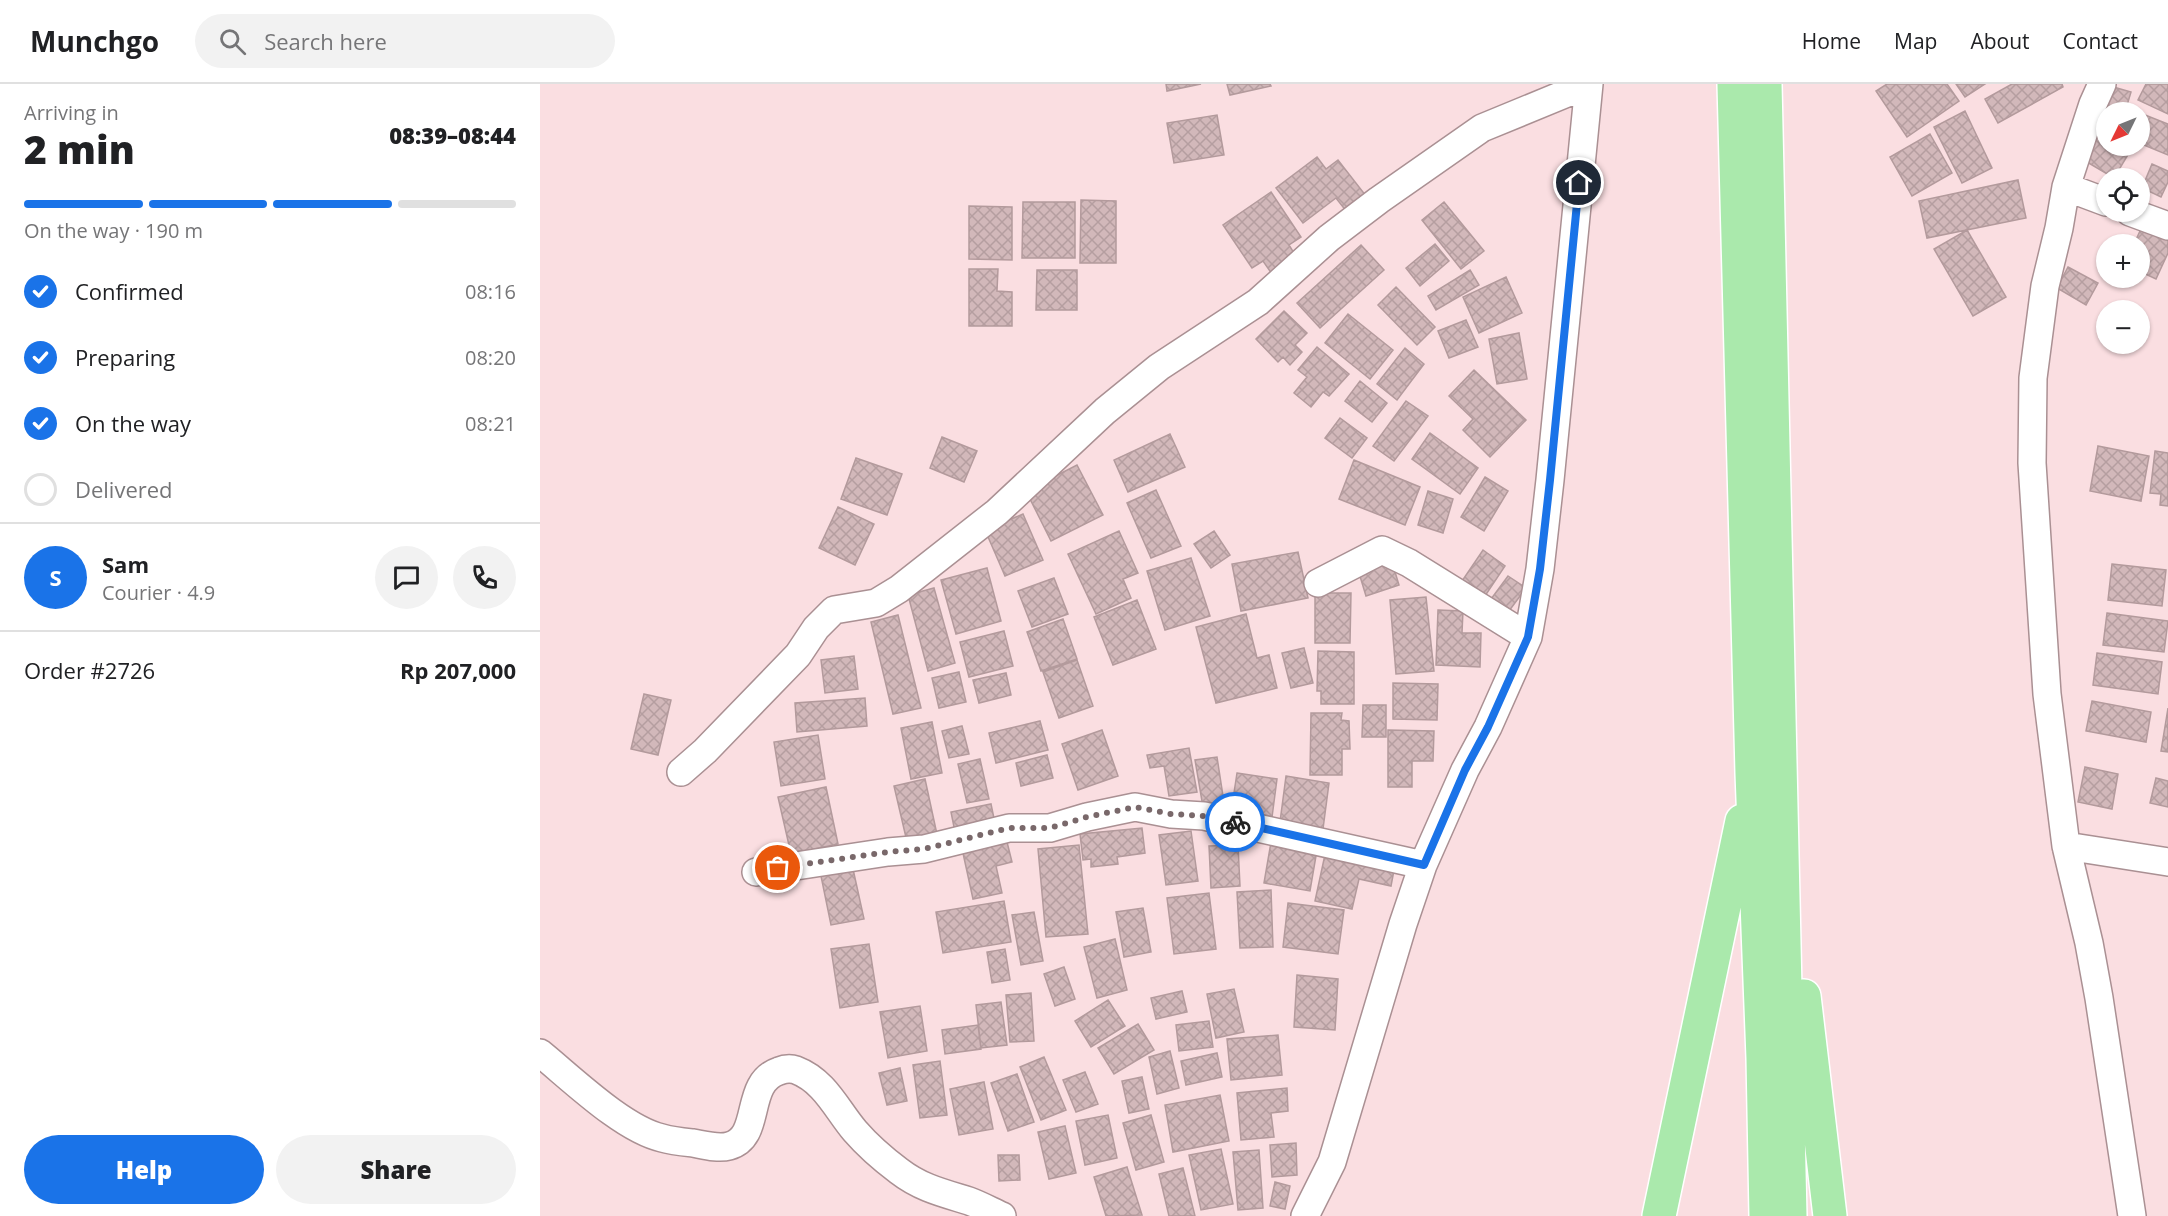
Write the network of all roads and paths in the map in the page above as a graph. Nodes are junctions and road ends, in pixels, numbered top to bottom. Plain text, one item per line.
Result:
1 (1589, 84) edge
2 (1734, 84) edge
3 (1765, 84) edge
4 (2091, 91) edge
5 (2066, 188) junction
6 (2096, 198) edge
7 (2150, 219) edge
8 (2168, 226) edge
9 (1318, 583) dead end
10 (1528, 637) junction
11 (681, 772) dead end
12 (1752, 773) junction
13 (1781, 806) junction
14 (2066, 846) junction
15 (2168, 862) edge
16 (1424, 865) junction
17 (756, 872) dead end
18 (540, 1053) edge
19 (1002, 1216) edge
20 (1305, 1216) edge
21 (1659, 1216) edge
22 (1766, 1216) edge
23 (1790, 1216) edge
24 (1830, 1216) edge
25 (2132, 1216) edge

1 - 10 street
1 - 11 street
2 - 12 highway
3 - 13 highway
4 - 5 street
5 - 6 street
5 - 14 street
7 - 8 street
9 - 10 street
10 - 16 street
12 - 21 highway
12 - 22 highway
13 - 23 highway
13 - 24 highway
14 - 15 street
14 - 25 street
16 - 17 street
16 - 20 street
18 - 19 street

